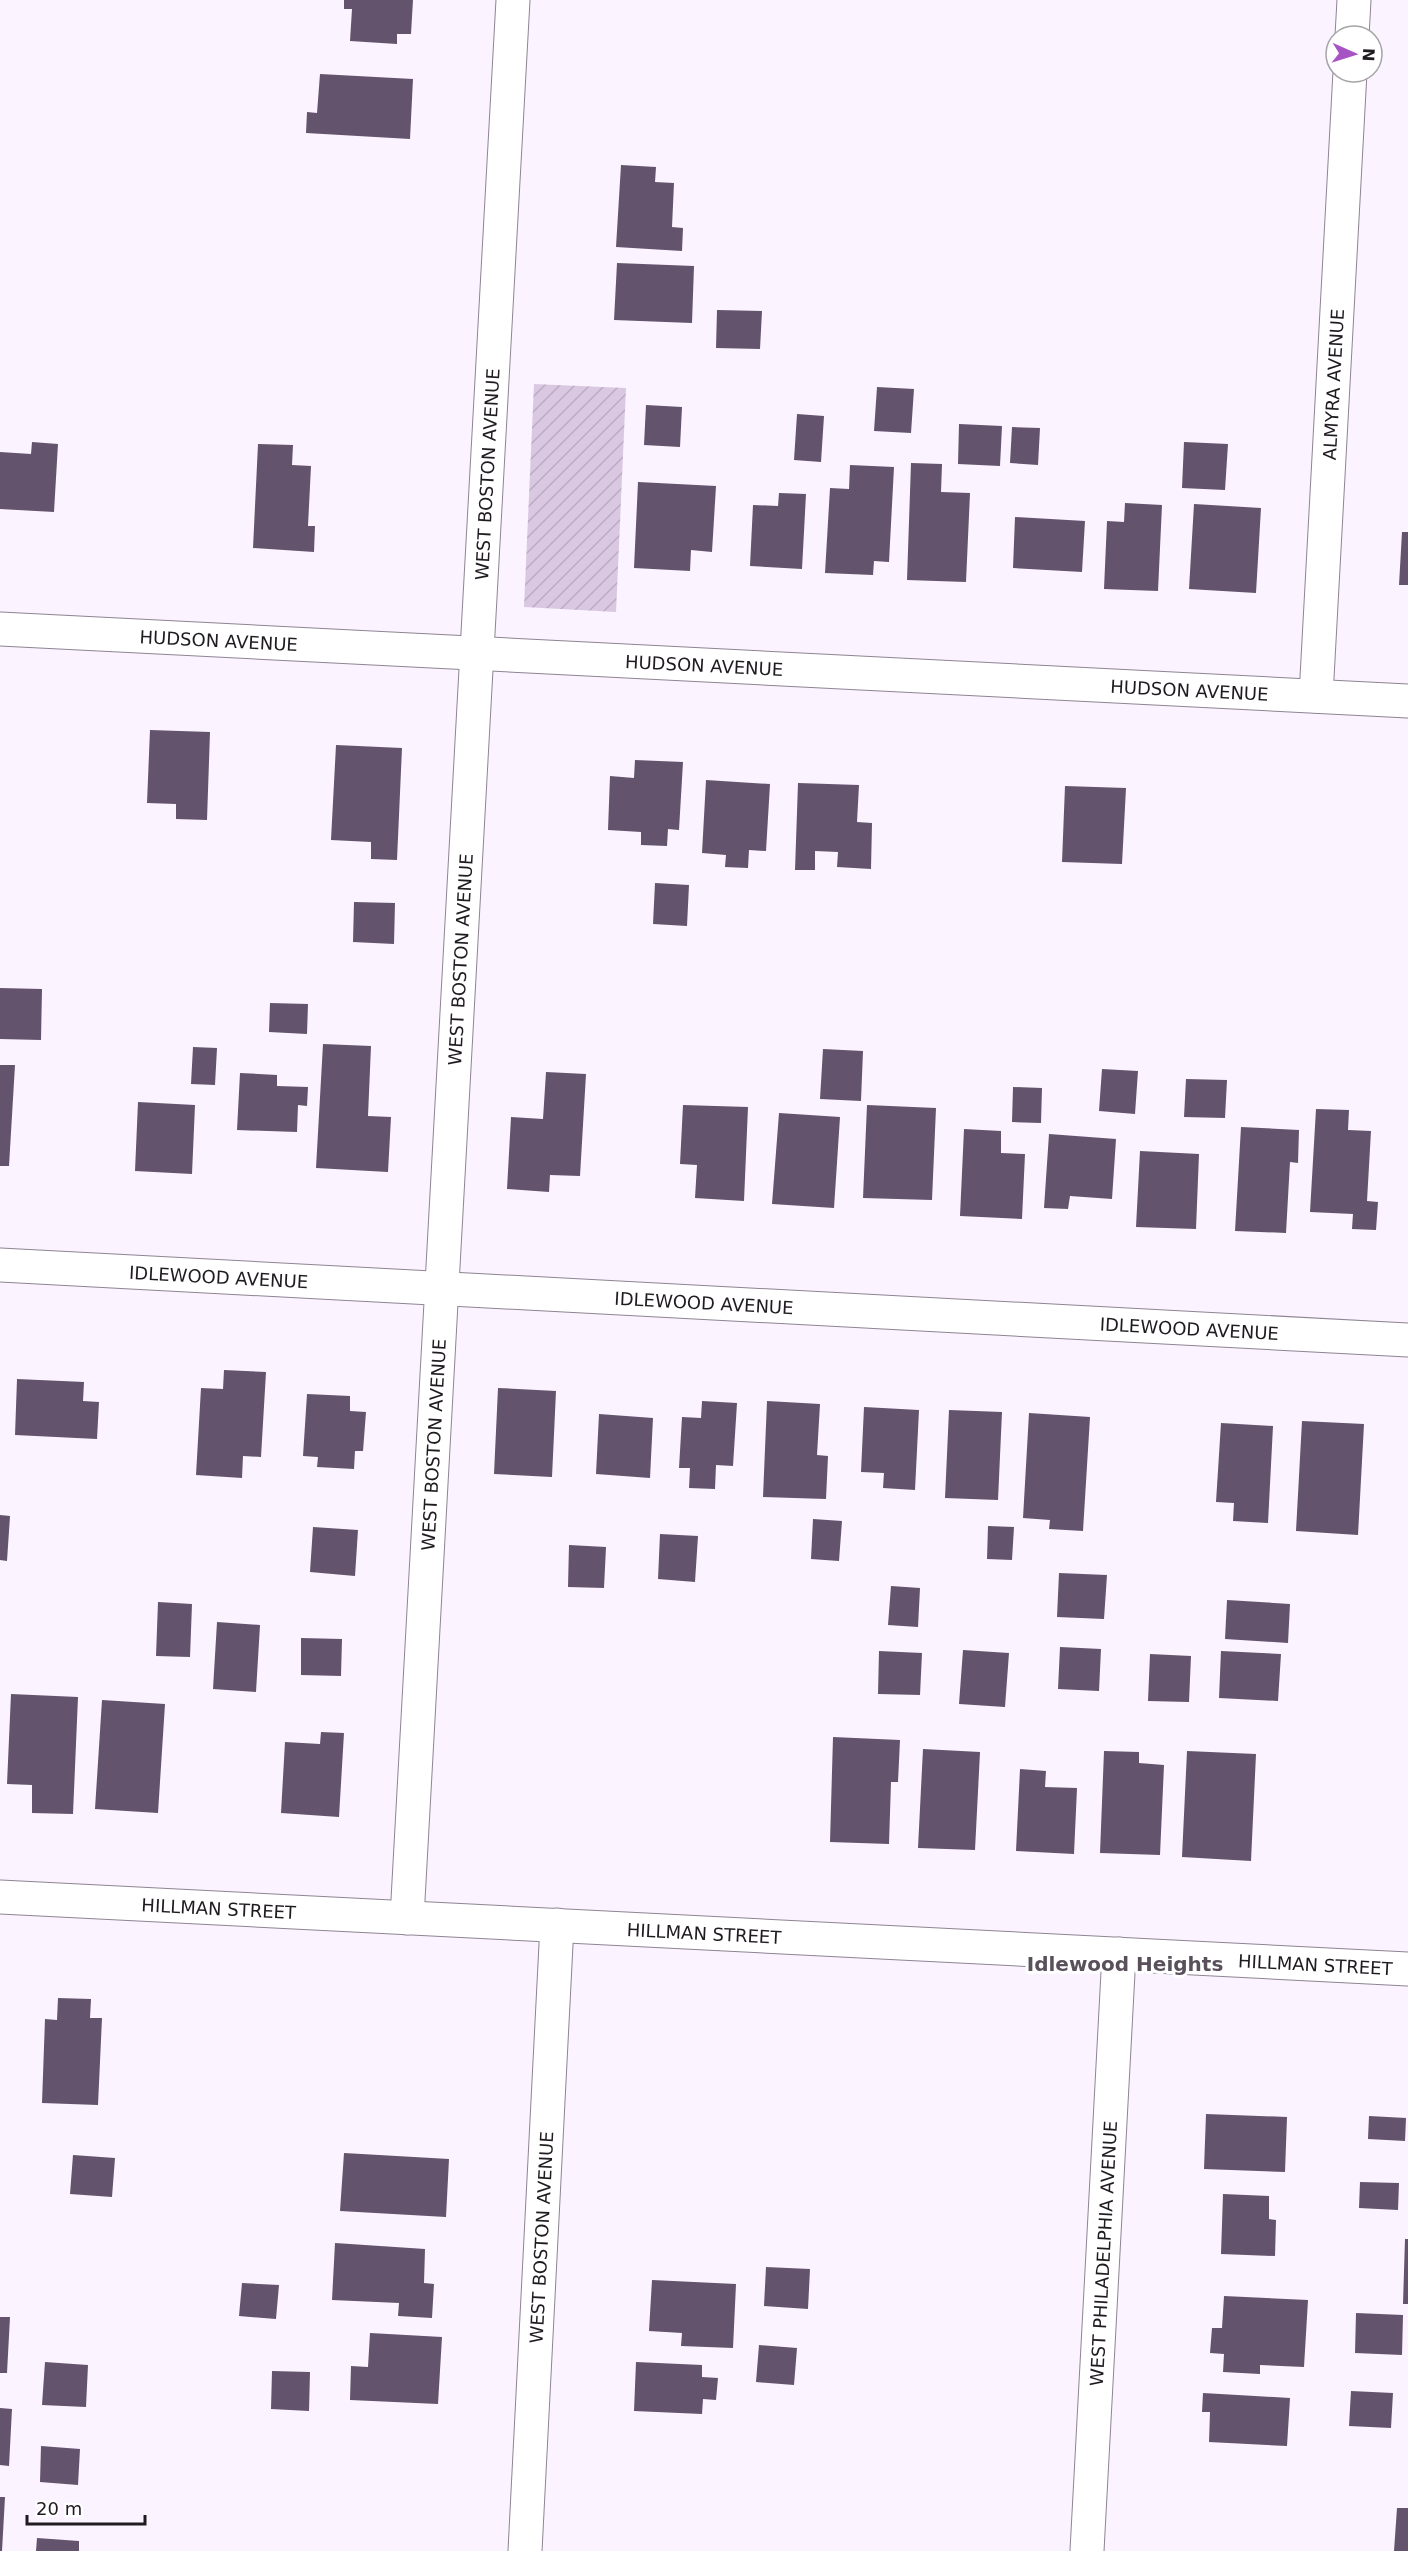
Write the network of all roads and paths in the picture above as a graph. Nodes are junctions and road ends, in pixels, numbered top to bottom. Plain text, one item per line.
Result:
1 (513, 0) edge
2 (1354, 0) edge
3 (1353, 24) edge
4 (1349, 84) edge
5 (0, 629) edge
6 (477, 654) junction
7 (1316, 696) junction
8 (1408, 701) edge
9 (0, 1265) edge
10 (442, 1289) junction
11 (1408, 1340) edge
12 (0, 1897) edge
13 (407, 1918) junction
14 (557, 1925) junction
15 (1119, 1954) junction
16 (1408, 1969) edge
17 (525, 2551) edge
18 (1087, 2551) edge

1 - 6 street, WEST BOSTON AVENUE
2 - 3 street
4 - 7 street, ALMYRA AVENUE
5 - 6 street, HUDSON AVENUE
6 - 7 street, HUDSON AVENUE
6 - 10 street, WEST BOSTON AVENUE
7 - 8 street, HUDSON AVENUE
9 - 10 street, IDLEWOOD AVENUE
10 - 11 street, IDLEWOOD AVENUE
10 - 13 street, WEST BOSTON AVENUE
12 - 13 street, HILLMAN STREET
13 - 14 street, HILLMAN STREET
14 - 15 street, HILLMAN STREET
14 - 17 street, WEST BOSTON AVENUE
15 - 16 street, HILLMAN STREET
15 - 18 street, WEST PHILADELPHIA AVENUE

